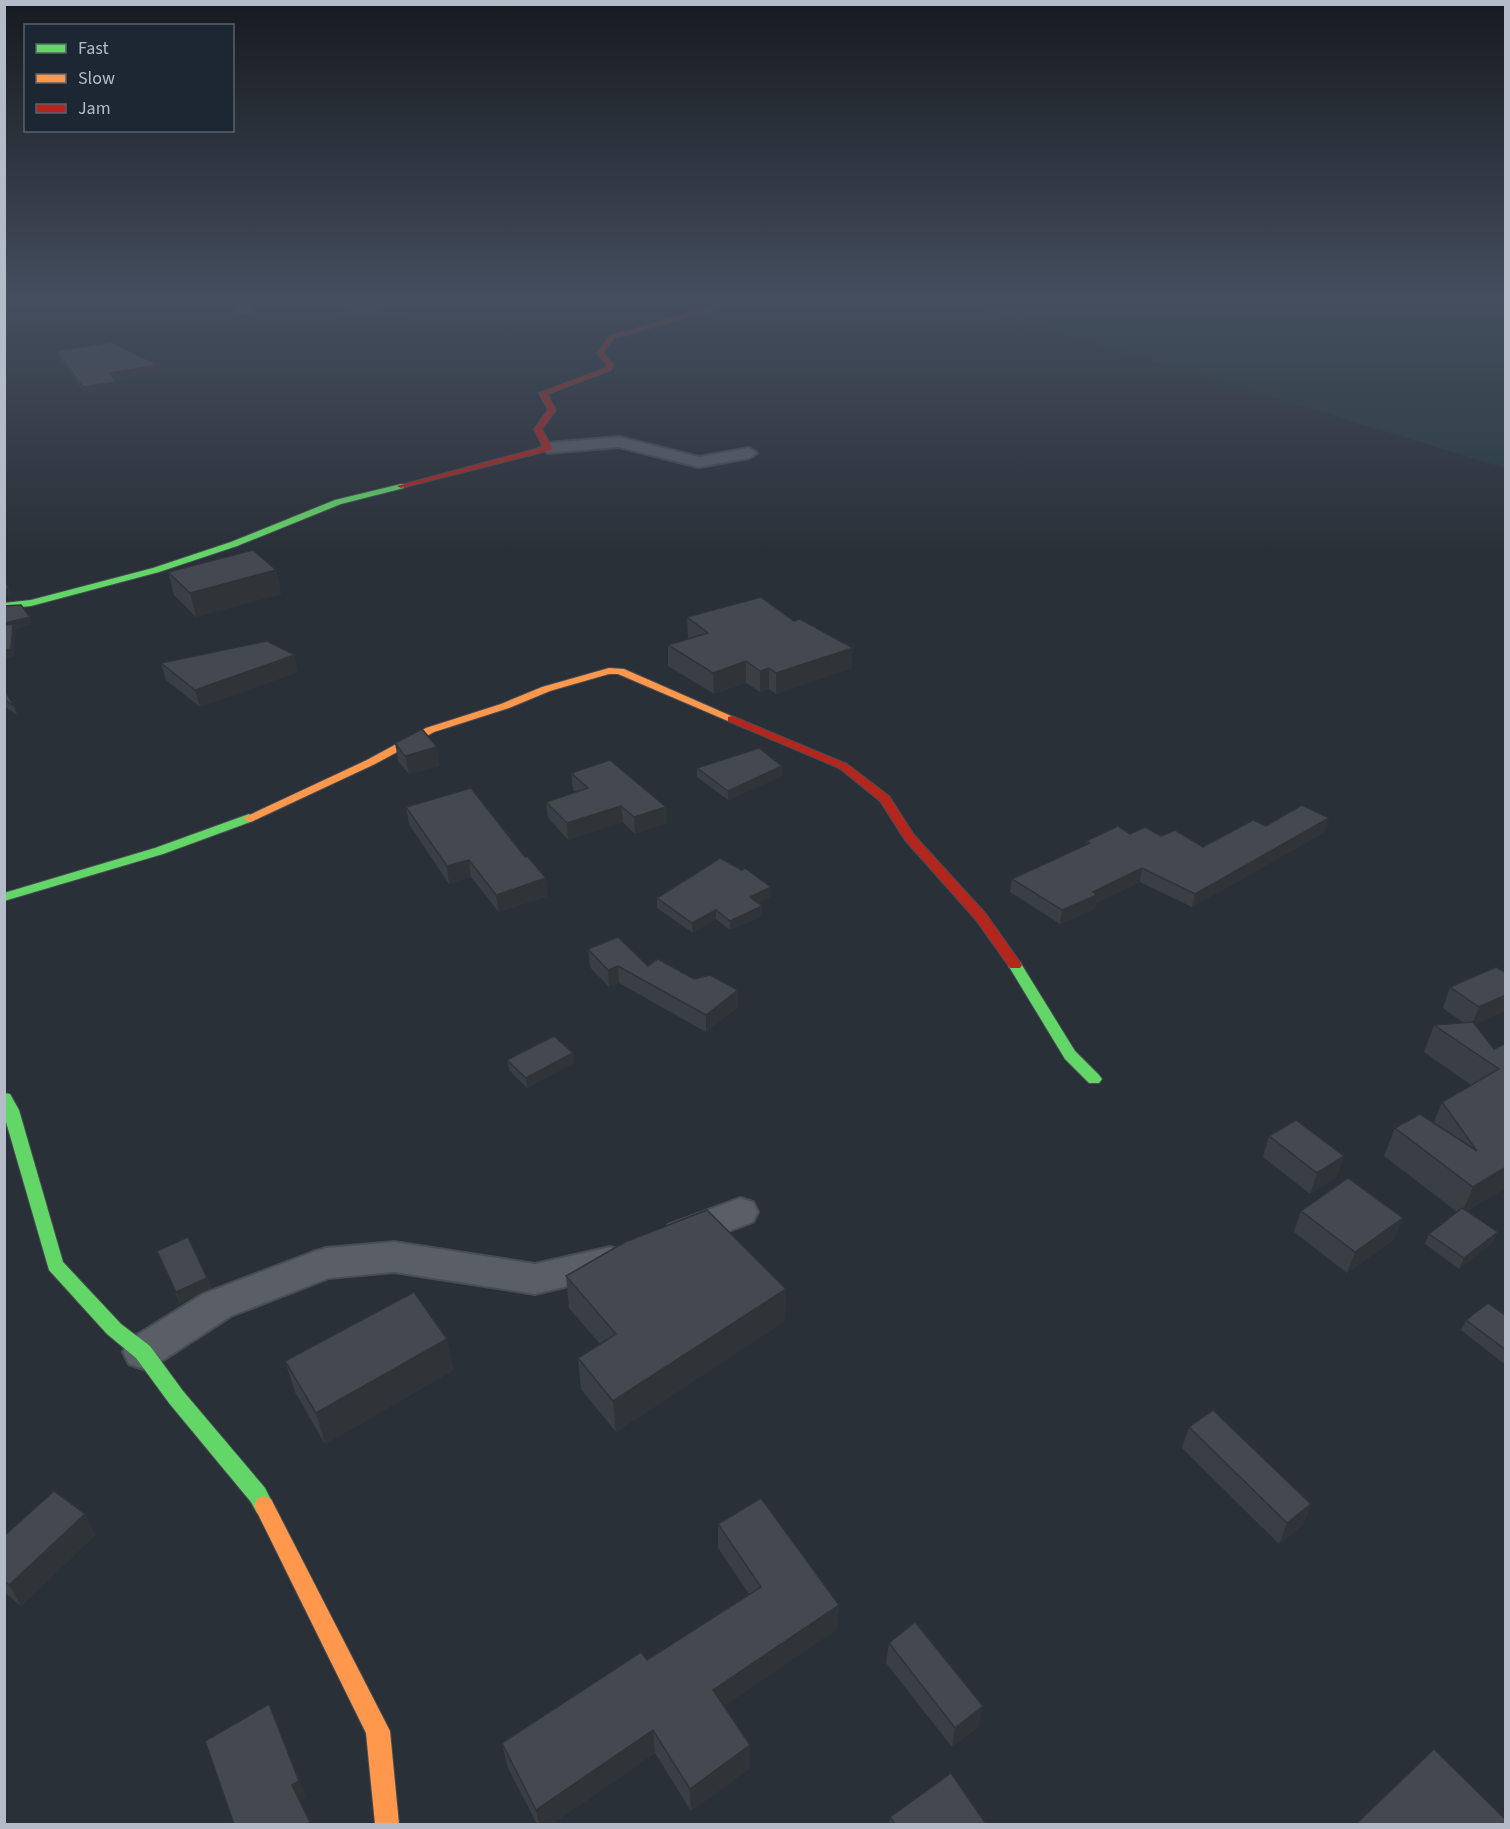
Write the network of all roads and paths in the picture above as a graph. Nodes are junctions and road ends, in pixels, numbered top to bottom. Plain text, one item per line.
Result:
1 (570, 383) edge
2 (548, 448) junction
3 (749, 453) dead end
4 (4, 606) edge
5 (4, 897) edge
6 (1094, 1079) dead end
7 (4, 1098) edge
8 (740, 1212) dead end
9 (143, 1352) junction
10 (387, 1824) edge

1 - 2 street
2 - 3 street
2 - 4 street
5 - 6 street
7 - 9 street
8 - 9 street
9 - 10 street

